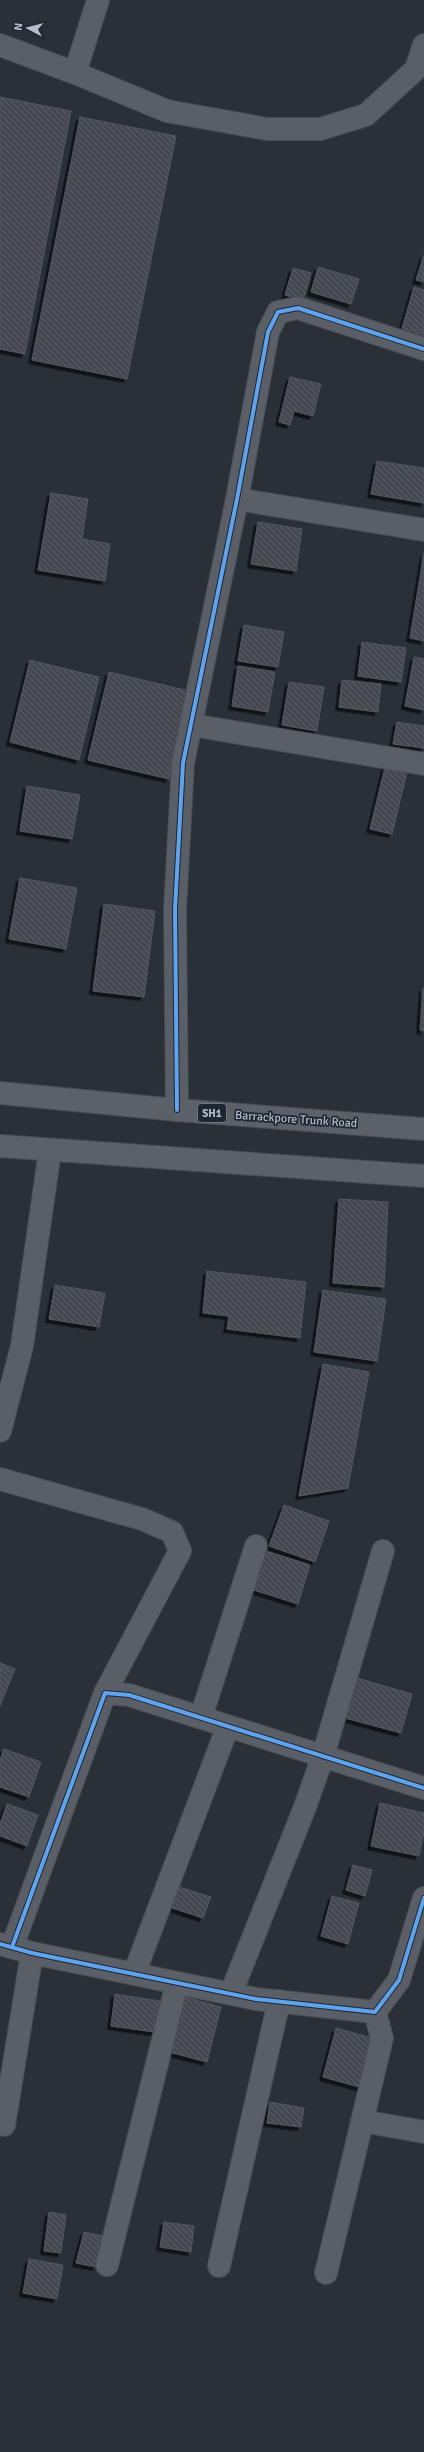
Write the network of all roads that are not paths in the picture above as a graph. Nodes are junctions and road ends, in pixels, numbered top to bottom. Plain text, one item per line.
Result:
1 (98, 0) edge
2 (0, 45) edge
3 (424, 46) edge
4 (75, 73) junction
5 (424, 349) edge
6 (237, 499) junction
7 (424, 530) edge
8 (192, 725) junction
9 (424, 764) edge
10 (0, 1093) edge
11 (177, 1110) junction
12 (424, 1129) edge
13 (0, 1146) edge
14 (50, 1151) junction
15 (424, 1176) edge
16 (0, 1431) edge
17 (0, 1479) edge
18 (256, 1546) dead end
19 (383, 1551) dead end
20 (105, 1693) junction
21 (201, 1718) junction
22 (228, 1726) junction
23 (323, 1756) junction
24 (424, 1788) edge
25 (424, 1898) edge
26 (14, 1948) edge
27 (134, 1974) junction
28 (177, 1982) junction
29 (231, 1994) junction
30 (279, 2001) junction
31 (374, 2012) junction
32 (362, 2121) junction
33 (4, 2125) dead end
34 (424, 2132) edge
35 (106, 2265) dead end
36 (219, 2266) dead end
37 (326, 2272) dead end

1 - 4 street
2 - 4 street
3 - 4 street
5 - 6 street
6 - 7 street
6 - 8 street
8 - 9 street
8 - 11 street
10 - 11 main road, Barrackpore Trunk Road / SH1
11 - 12 main road, Barrackpore Trunk Road / SH1
13 - 14 main road
14 - 15 main road
14 - 16 street
17 - 20 street
18 - 21 street
19 - 23 street
20 - 21 street
20 - 26 street
21 - 22 street
22 - 23 street
22 - 27 street
23 - 24 street
23 - 29 street
25 - 31 street
26 - 27 street
26 - 33 street
27 - 28 street
28 - 29 street
28 - 35 street
29 - 30 street
30 - 31 street
30 - 36 street
31 - 32 street
32 - 34 street
32 - 37 street

